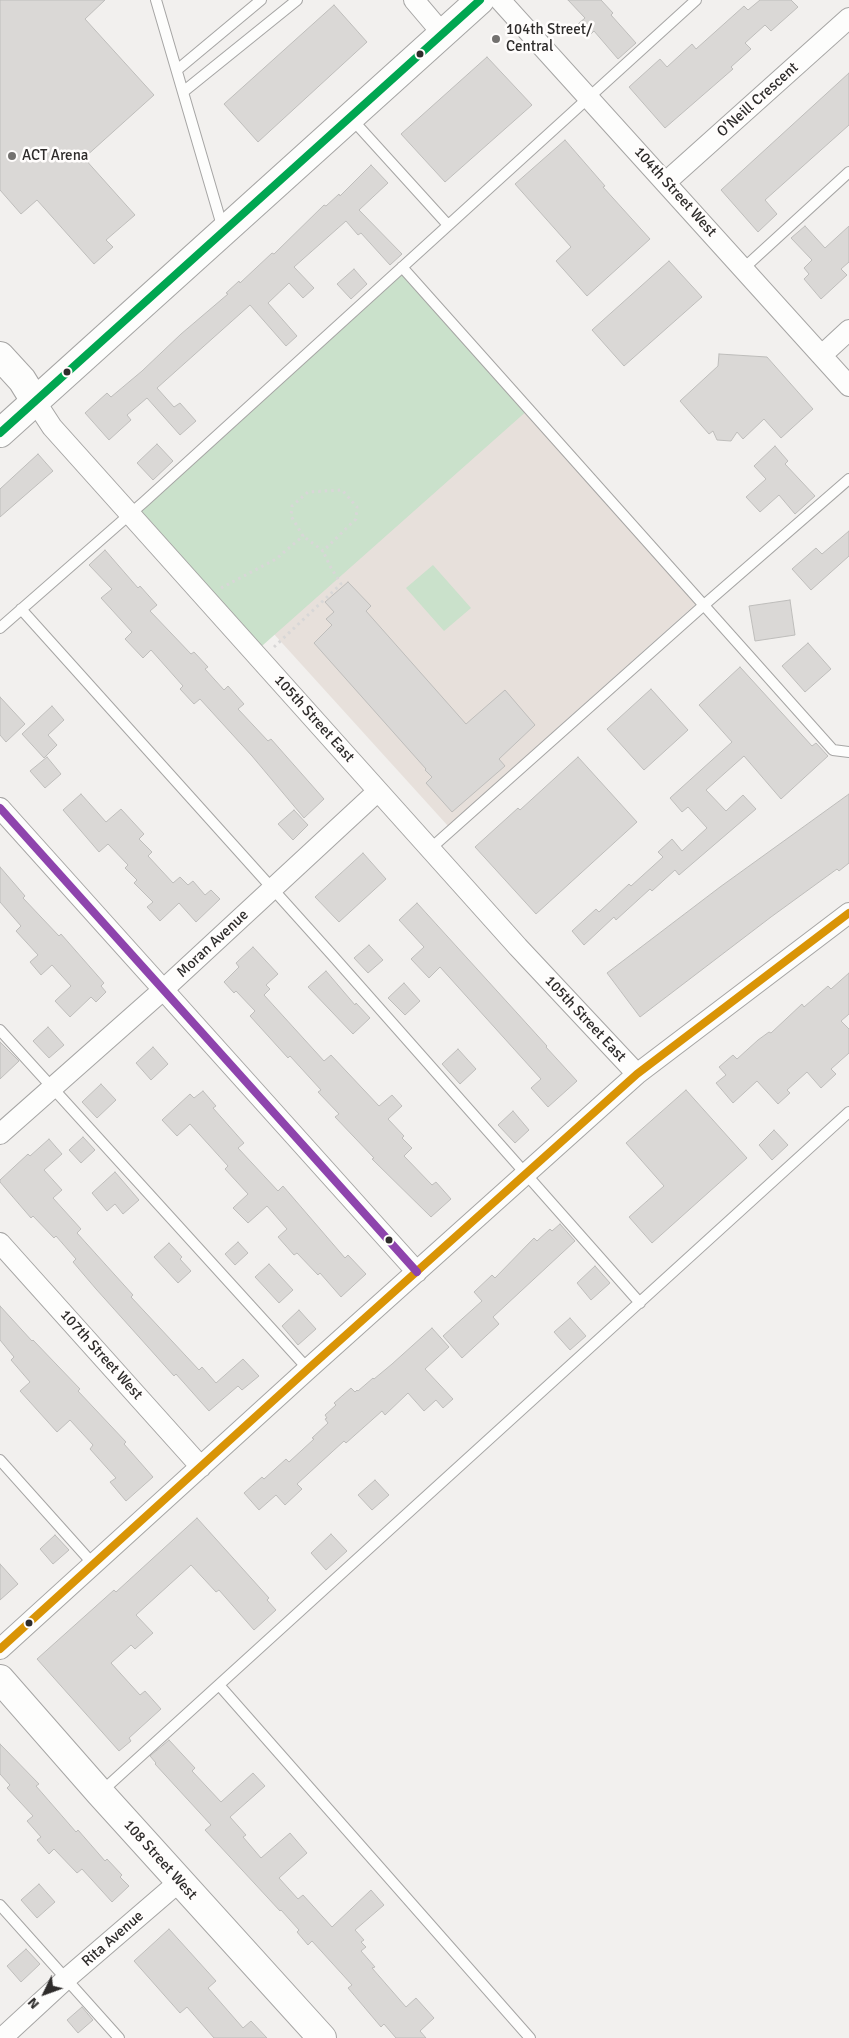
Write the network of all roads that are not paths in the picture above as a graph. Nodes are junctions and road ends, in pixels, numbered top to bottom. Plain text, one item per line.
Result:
1 (156, 0) edge
2 (261, 0) edge
3 (297, 0) edge
4 (414, 0) edge
5 (480, 0) edge
6 (500, 0) edge
7 (696, 0) edge
8 (849, 18) edge
9 (442, 33) junction
10 (177, 70) junction
11 (183, 92) junction
12 (589, 96) junction
13 (349, 116) junction
14 (849, 172) edge
15 (666, 182) junction
16 (448, 225) junction
17 (223, 230) junction
18 (402, 267) junction
19 (744, 268) junction
20 (849, 330) edge
21 (822, 355) junction
22 (0, 356) edge
23 (849, 386) edge
24 (35, 401) junction
25 (0, 433) edge
26 (849, 479) edge
27 (130, 513) junction
28 (704, 605) junction
29 (21, 609) junction
30 (0, 628) edge
31 (849, 752) edge
32 (378, 791) junction
33 (0, 808) edge
34 (430, 849) junction
35 (272, 890) junction
36 (849, 914) edge
37 (164, 989) junction
38 (0, 1030) edge
39 (637, 1074) junction
40 (51, 1088) junction
41 (849, 1112) edge
42 (0, 1134) edge
43 (526, 1174) junction
44 (0, 1243) edge
45 (417, 1272) junction
46 (640, 1303) junction
47 (308, 1369) junction
48 (0, 1460) edge
49 (200, 1467) junction
50 (94, 1565) junction
51 (0, 1650) edge
52 (0, 1680) edge
53 (219, 1684) junction
54 (100, 1793) junction
55 (180, 1881) junction
56 (0, 1905) edge
57 (66, 1979) junction
58 (2, 2038) edge
59 (119, 2038) edge
60 (322, 2038) edge
61 (530, 2038) edge

1 - 10 lane
2 - 10 lane
3 - 11 lane
4 - 9 street
5 - 9 main road
6 - 12 street, 104th Street West
7 - 12 lane
8 - 15 street, O'Neill Crescent
9 - 13 main road
10 - 11 lane
11 - 17 lane
12 - 15 street, 104th Street West
12 - 16 lane
13 - 16 lane
13 - 17 main road
14 - 19 lane
15 - 19 street, 104th Street West
16 - 18 lane
17 - 24 main road
18 - 27 lane
18 - 28 lane
19 - 21 street, 104th Street West
20 - 21 street
21 - 23 street, 104th Street West
22 - 24 main road, 105th Street East
24 - 25 main road
24 - 27 street, 105th Street East
26 - 28 lane
27 - 29 lane
27 - 32 street, 105th Street East
28 - 31 lane
28 - 34 lane
29 - 30 lane
29 - 35 lane
32 - 34 street, 105th Street East
32 - 35 street, Moran Avenue
33 - 37 street
34 - 39 street, 105th Street East
35 - 37 street, Moran Avenue
35 - 43 lane
36 - 39 street
37 - 40 street, Moran Avenue
37 - 45 street
38 - 40 lane
39 - 43 street
40 - 42 street, Moran Avenue
40 - 47 lane
41 - 46 lane
43 - 45 street
43 - 46 lane
44 - 49 street, 107th Street West
45 - 47 street
46 - 53 lane
47 - 49 street
48 - 50 lane
49 - 50 street
50 - 51 street
52 - 54 main road, 108 Street West
53 - 54 lane
53 - 61 lane
54 - 55 main road, 108 Street West
55 - 57 street, Rita Avenue
55 - 60 main road, 108 Street West
56 - 57 lane
57 - 58 street, Rita Avenue
57 - 59 lane

